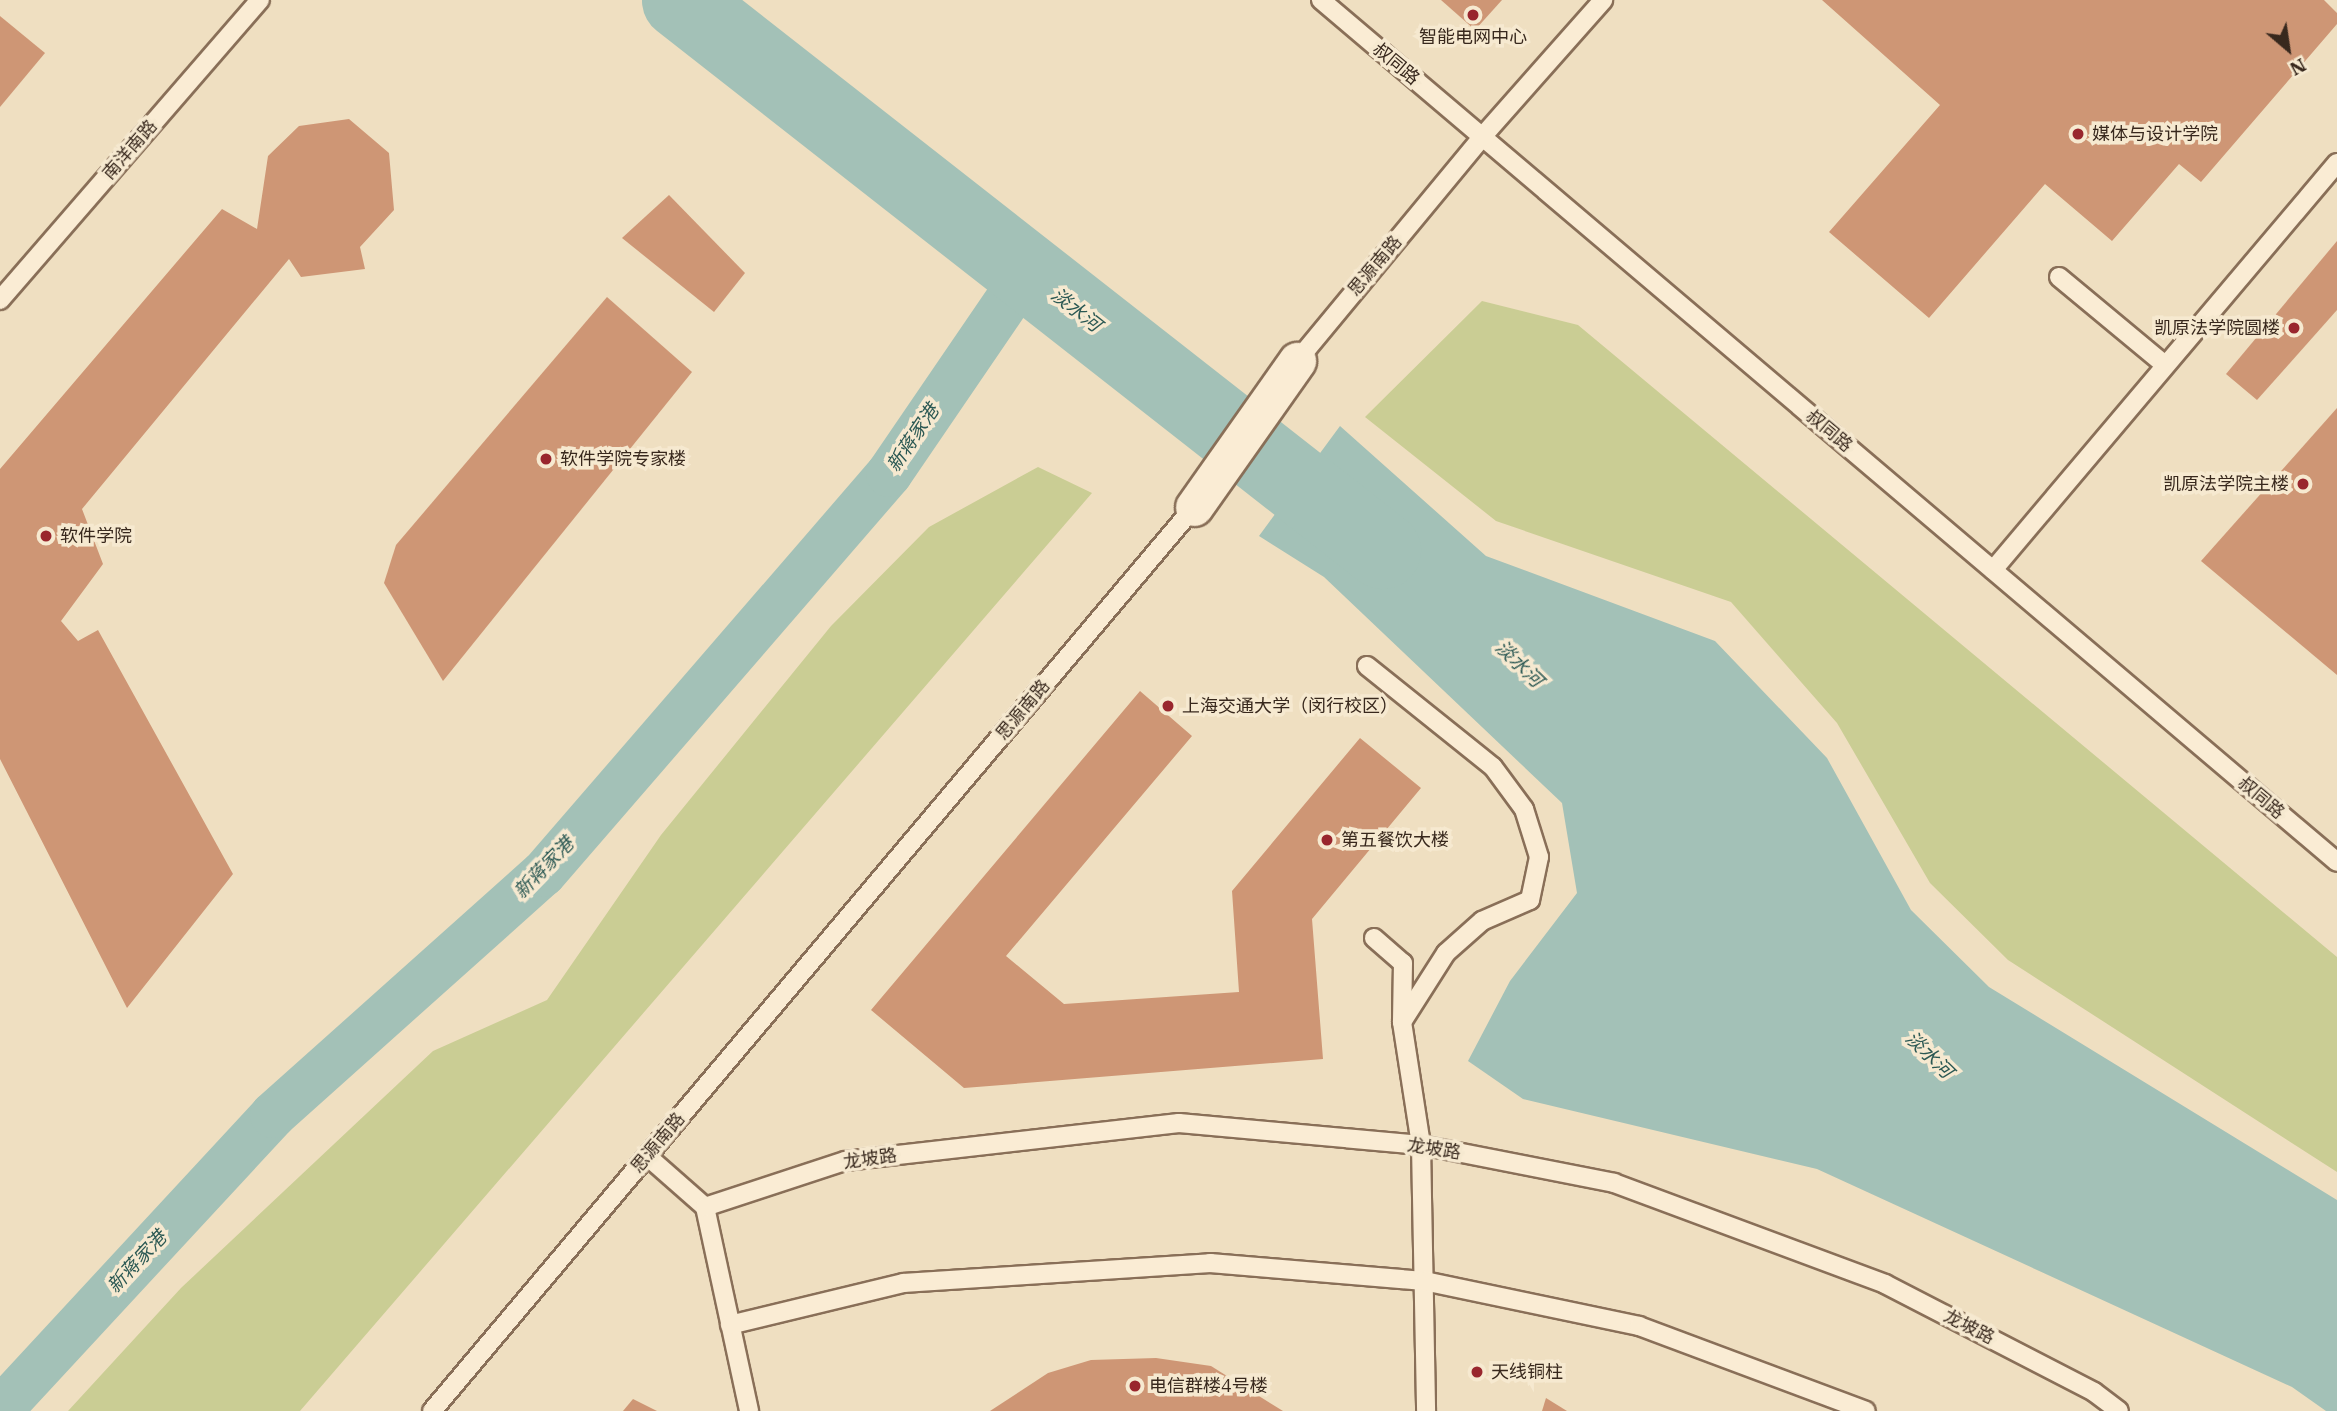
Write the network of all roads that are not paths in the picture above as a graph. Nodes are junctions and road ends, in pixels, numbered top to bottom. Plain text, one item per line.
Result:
1 (260, 0) edge
2 (1321, 0) edge
3 (1604, 0) edge
4 (1482, 137) junction
5 (2337, 163) edge
6 (2059, 277) dead end
7 (0, 300) edge
8 (1297, 360) joint
9 (2165, 365) junction
10 (1194, 507) joint
11 (1993, 570) junction
12 (1367, 666) dead end
13 (2337, 862) edge
14 (1374, 938) dead end
15 (1402, 1022) junction
16 (1421, 1145) junction
17 (647, 1156) junction
18 (705, 1208) junction
19 (1423, 1281) junction
20 (730, 1325) junction
21 (432, 1411) edge
22 (749, 1411) edge
23 (1426, 1411) edge
24 (1866, 1411) edge
25 (2119, 1411) edge

1 - 7 lane, 南洋南路
2 - 4 lane, 叔同路
3 - 4 lane, 思源南路
4 - 8 lane, 思源南路
4 - 11 lane, 叔同路
5 - 9 lane
6 - 9 lane
8 - 10 street, 思源南路
9 - 11 lane
10 - 17 lane, 思源南路
11 - 13 lane, 叔同路
12 - 15 lane
14 - 15 lane
15 - 16 lane
16 - 18 lane, 龙坡路
16 - 19 lane
16 - 25 lane, 龙坡路
17 - 18 lane
17 - 21 lane, 思源南路
18 - 20 lane
19 - 20 lane
19 - 23 lane
19 - 24 lane
20 - 22 lane

